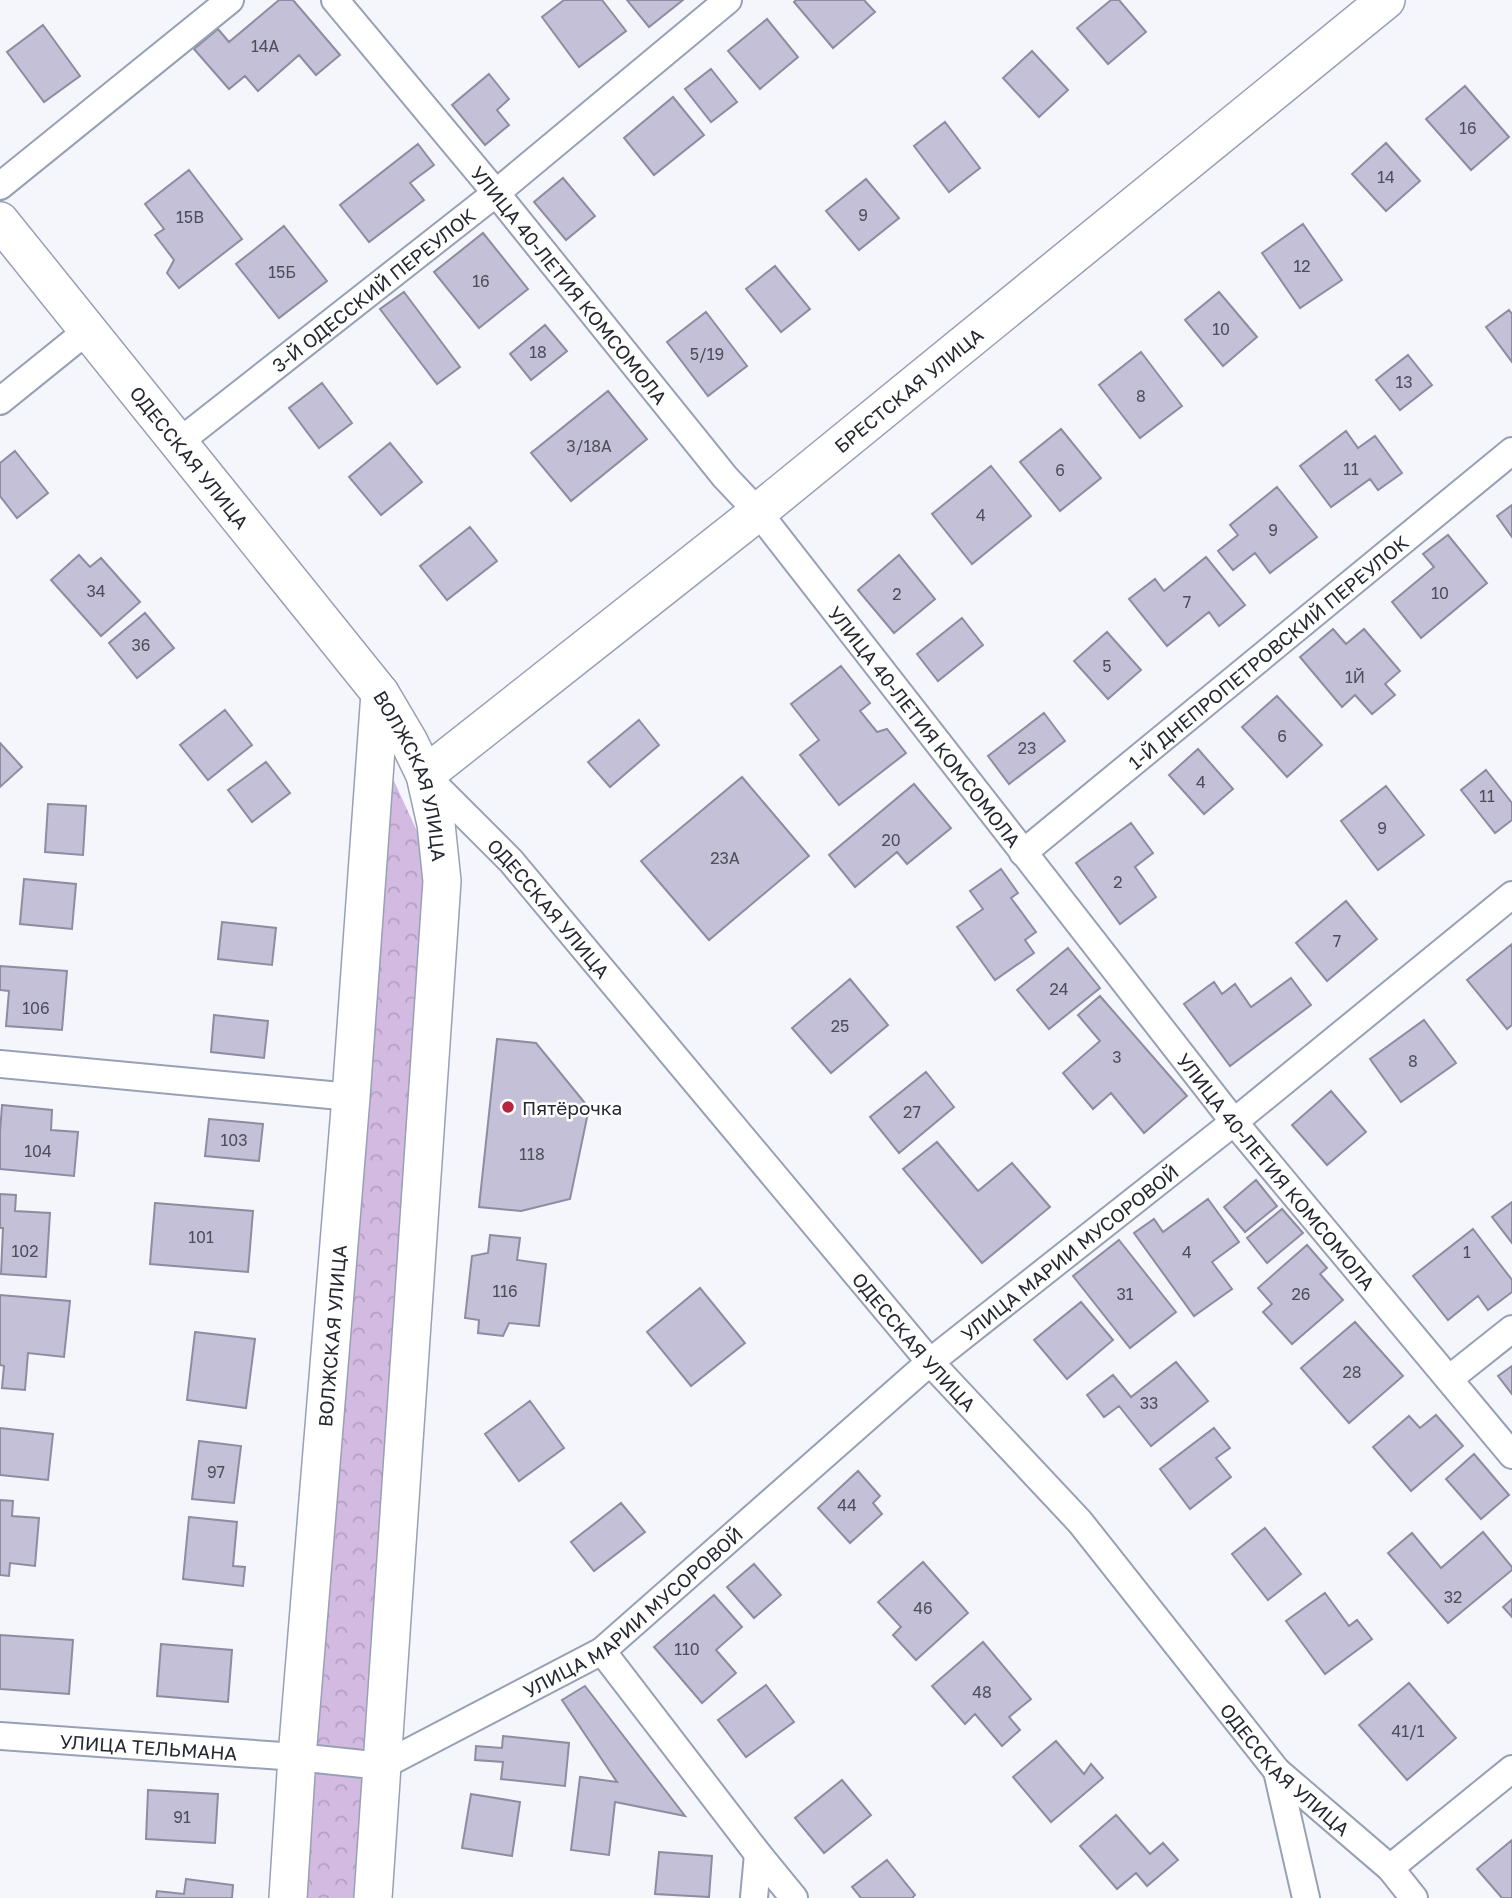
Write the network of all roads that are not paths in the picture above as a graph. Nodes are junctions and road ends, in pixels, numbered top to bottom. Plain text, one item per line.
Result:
1 (230, 0) edge
2 (335, 0) edge
3 (728, 0) edge
4 (1386, 0) edge
5 (0, 187) edge
6 (496, 193) junction
7 (0, 221) edge
8 (88, 330) junction
9 (0, 401) edge
10 (179, 442) junction
11 (1512, 451) edge
12 (758, 512) junction
13 (380, 693) junction
14 (425, 775) junction
15 (1023, 853) junction
16 (1512, 895) edge
17 (0, 1064) edge
18 (351, 1097) junction
19 (1234, 1122) junction
20 (1512, 1329) edge
21 (930, 1362) junction
22 (1449, 1379) junction
23 (1512, 1455) edge
24 (602, 1651) junction
25 (0, 1736) edge
26 (297, 1757) junction
27 (382, 1766) junction
28 (1512, 1769) edge
29 (1277, 1771) junction
30 (758, 1854) junction
31 (1390, 1868) junction
32 (288, 1898) edge
33 (373, 1898) edge
34 (754, 1898) edge
35 (794, 1898) edge
36 (1306, 1898) edge
37 (1414, 1898) edge

1 - 5 street
2 - 6 street, УЛИЦА 40-ЛЕТИЯ КОМСОМОЛА
3 - 6 street, 3-Й ОДЕССКИЙ ПЕРЕУЛОК
4 - 12 main road, БРЕСТСКАЯ УЛИЦА
6 - 10 street, 3-Й ОДЕССКИЙ ПЕРЕУЛОК
6 - 12 street, УЛИЦА 40-ЛЕТИЯ КОМСОМОЛА
7 - 8 main road, ОДЕССКАЯ УЛИЦА
8 - 9 street
8 - 10 main road, ОДЕССКАЯ УЛИЦА
10 - 13 main road, ОДЕССКАЯ УЛИЦА
11 - 15 street, 1-Й ДНЕПРОПЕТРОВСКИЙ ПЕРЕУЛОК
12 - 14 main road, БРЕСТСКАЯ УЛИЦА
12 - 15 street, УЛИЦА 40-ЛЕТИЯ КОМСОМОЛА
13 - 14 main road, ВОЛЖСКАЯ УЛИЦА
13 - 18 main road, ВОЛЖСКАЯ УЛИЦА
14 - 21 street, ОДЕССКАЯ УЛИЦА
14 - 27 main road, ВОЛЖСКАЯ УЛИЦА
15 - 19 street, УЛИЦА 40-ЛЕТИЯ КОМСОМОЛА
16 - 19 street, УЛИЦА МАРИИ МУСОРОВОЙ
17 - 18 street
18 - 26 main road, ВОЛЖСКАЯ УЛИЦА
19 - 21 street, УЛИЦА МАРИИ МУСОРОВОЙ
19 - 22 street, УЛИЦА 40-ЛЕТИЯ КОМСОМОЛА
20 - 22 street
21 - 24 street, УЛИЦА МАРИИ МУСОРОВОЙ
21 - 29 street, ОДЕССКАЯ УЛИЦА
22 - 23 street, УЛИЦА 40-ЛЕТИЯ КОМСОМОЛА
24 - 27 street, УЛИЦА МАРИИ МУСОРОВОЙ
24 - 30 street
25 - 26 street, УЛИЦА ТЕЛЬМАНА
26 - 27 street, УЛИЦА ТЕЛЬМАНА
26 - 32 main road, ВОЛЖСКАЯ УЛИЦА
27 - 33 main road, ВОЛЖСКАЯ УЛИЦА
28 - 31 street
29 - 31 street, ОДЕССКАЯ УЛИЦА
29 - 36 street
30 - 34 street
30 - 35 street
31 - 37 street, ОДЕССКАЯ УЛИЦА

